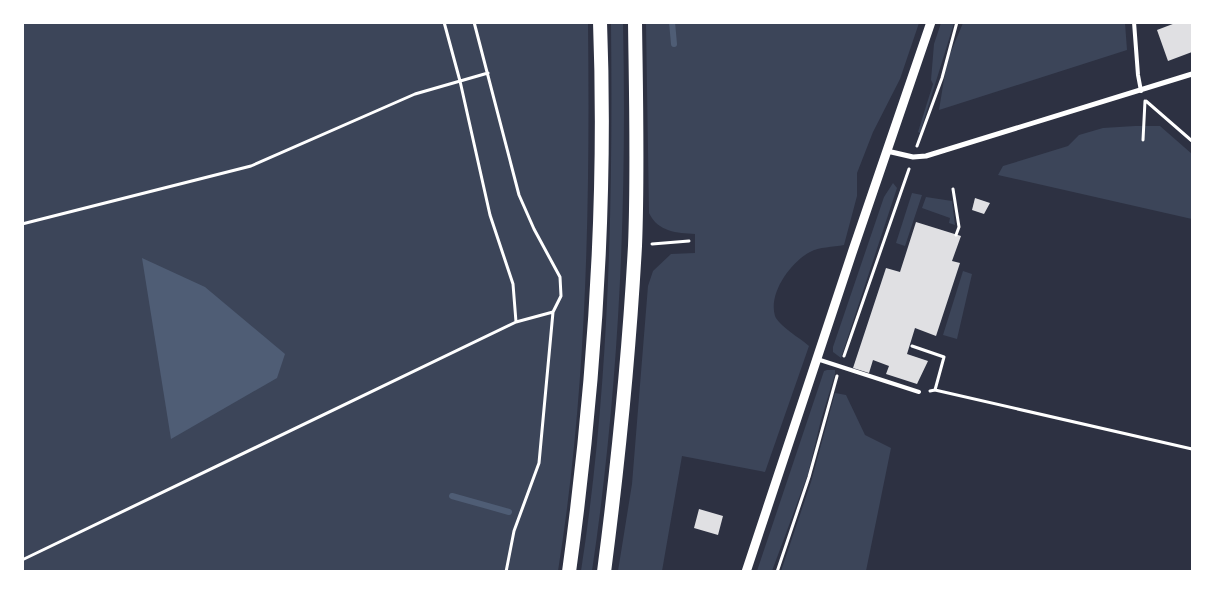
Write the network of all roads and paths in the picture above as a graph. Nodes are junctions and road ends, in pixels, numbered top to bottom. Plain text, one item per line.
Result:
1 (444, 22) edge
2 (474, 22) edge
3 (600, 22) edge
4 (635, 22) edge
5 (931, 22) edge
6 (957, 22) edge
7 (1134, 22) edge
8 (488, 73) junction
9 (1192, 74) edge
10 (460, 81) junction
11 (1141, 91) junction
12 (1143, 140) dead end
13 (1192, 141) edge
14 (887, 152) junction
15 (913, 157) junction
16 (953, 189) dead end
17 (22, 224) edge
18 (956, 235) dead end
19 (688, 241) dead end
20 (635, 245) junction
21 (553, 312) junction
22 (516, 322) junction
23 (912, 346) dead end
24 (817, 359) junction
25 (840, 366) junction
26 (935, 390) junction
27 (919, 392) joint
28 (1192, 449) edge
29 (22, 560) edge
30 (506, 572) edge
31 (569, 572) edge
32 (604, 572) edge
33 (746, 572) edge
34 (777, 572) edge

1 - 10 path
2 - 8 path
3 - 31 highway
4 - 20 highway
5 - 14 street
6 - 15 path
7 - 11 lane
8 - 10 path
8 - 21 path
9 - 11 street
10 - 17 path
10 - 22 path
11 - 15 street
12 - 13 path
14 - 15 street
14 - 24 street
15 - 25 path
16 - 18 path
19 - 20 path
20 - 32 highway
21 - 22 path
21 - 30 path
22 - 29 path
23 - 26 path
24 - 25 lane
24 - 33 street
25 - 27 lane
25 - 34 path
26 - 27 path
26 - 28 path

